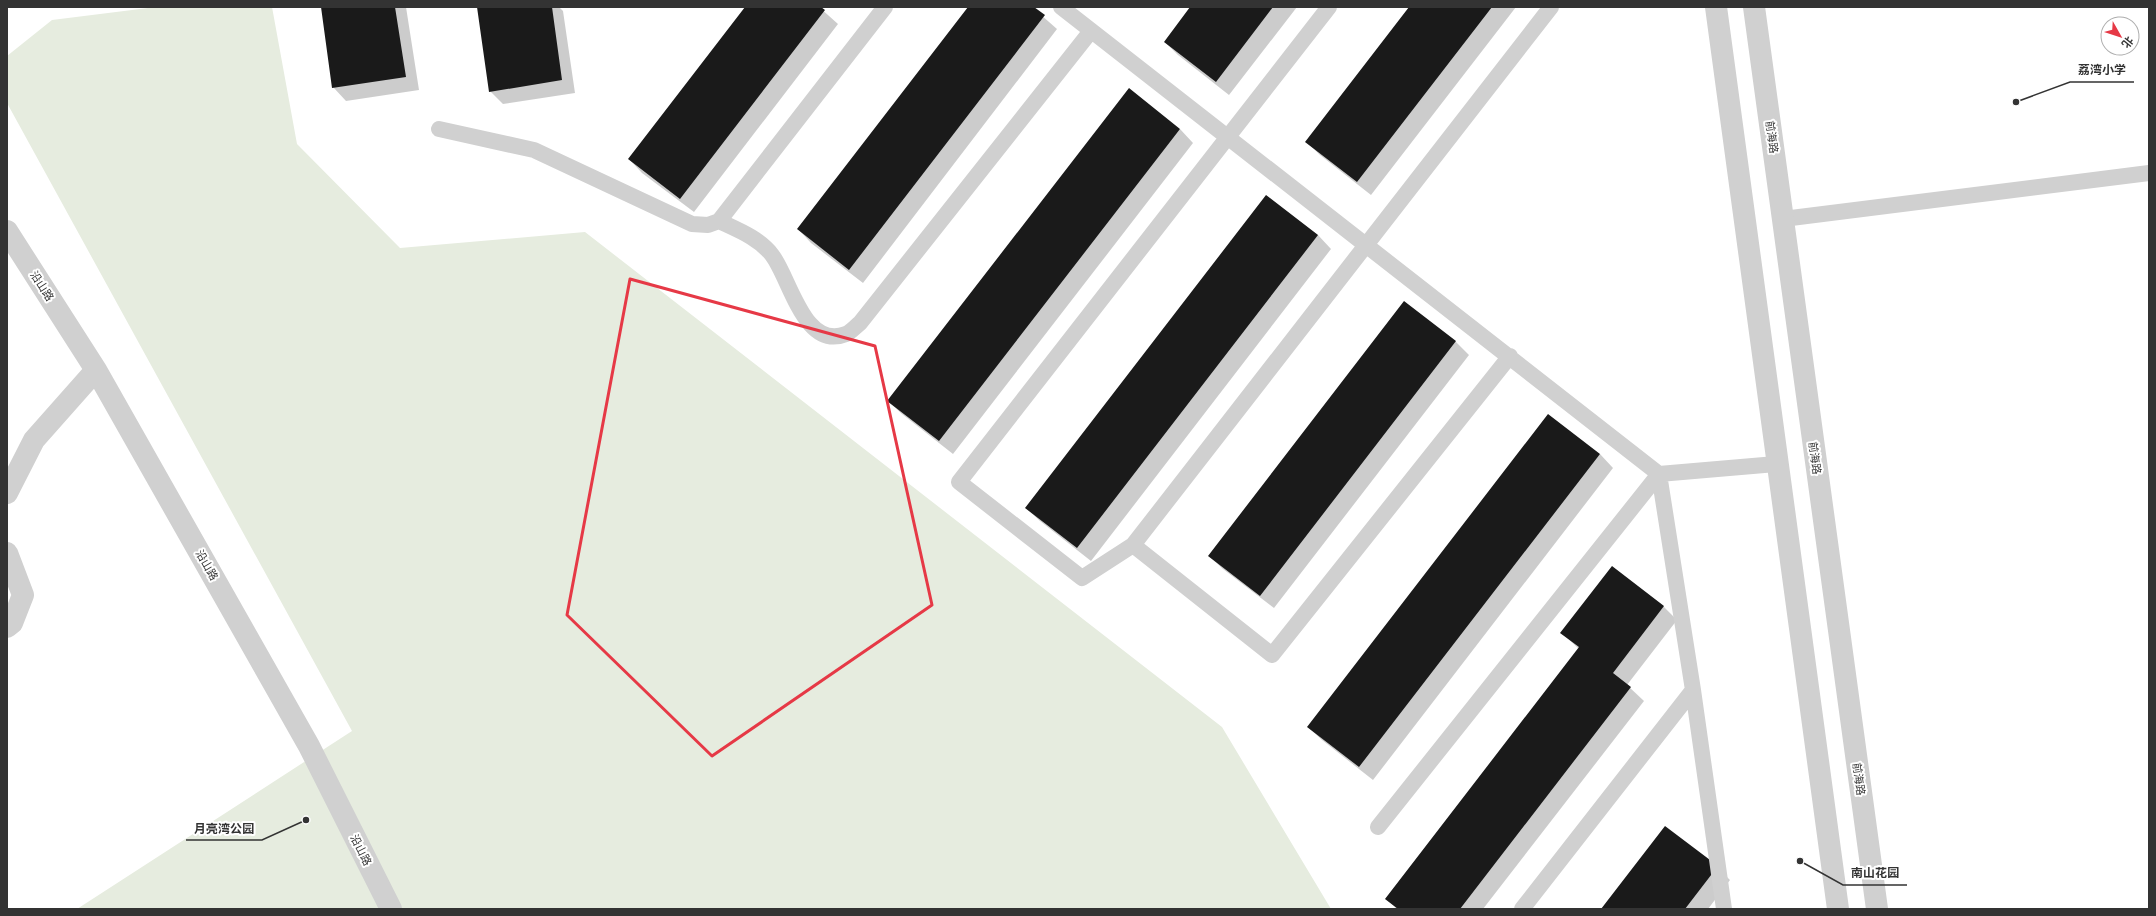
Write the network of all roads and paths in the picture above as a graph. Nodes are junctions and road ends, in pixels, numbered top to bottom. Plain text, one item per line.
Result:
1 (885, 7) edge
2 (1061, 7) edge
3 (1329, 7) edge
4 (1551, 7) edge
5 (1716, 7) edge
6 (1754, 7) edge
7 (1092, 31) junction
8 (439, 129) dead end
9 (1228, 137) junction
10 (2149, 173) edge
11 (1783, 219) junction
12 (719, 221) junction
13 (7, 231) edge
14 (1366, 244) junction
15 (1510, 356) junction
16 (96, 370) junction
17 (1776, 464) junction
18 (1659, 474) junction
19 (7, 493) edge
20 (1133, 545) junction
21 (7, 553) edge
22 (7, 627) edge
23 (1693, 690) junction
24 (1378, 828) dead end
25 (391, 909) edge
26 (1522, 909) edge
27 (1724, 909) edge
28 (1838, 909) edge
29 (1877, 909) edge

1 - 12 lane
2 - 7 lane
3 - 9 lane
4 - 14 lane
5 - 17 street
6 - 11 street, 前海路
7 - 9 lane
7 - 12 lane
8 - 12 lane
9 - 14 lane
9 - 20 lane
10 - 11 lane
11 - 29 street, 前海路
13 - 16 street, 沿山路
14 - 15 lane
14 - 20 lane
15 - 18 lane
15 - 20 lane
16 - 19 street
16 - 25 street, 沿山路
17 - 18 lane
17 - 28 street
18 - 23 lane
18 - 24 lane
21 - 22 street
23 - 26 lane
23 - 27 lane

